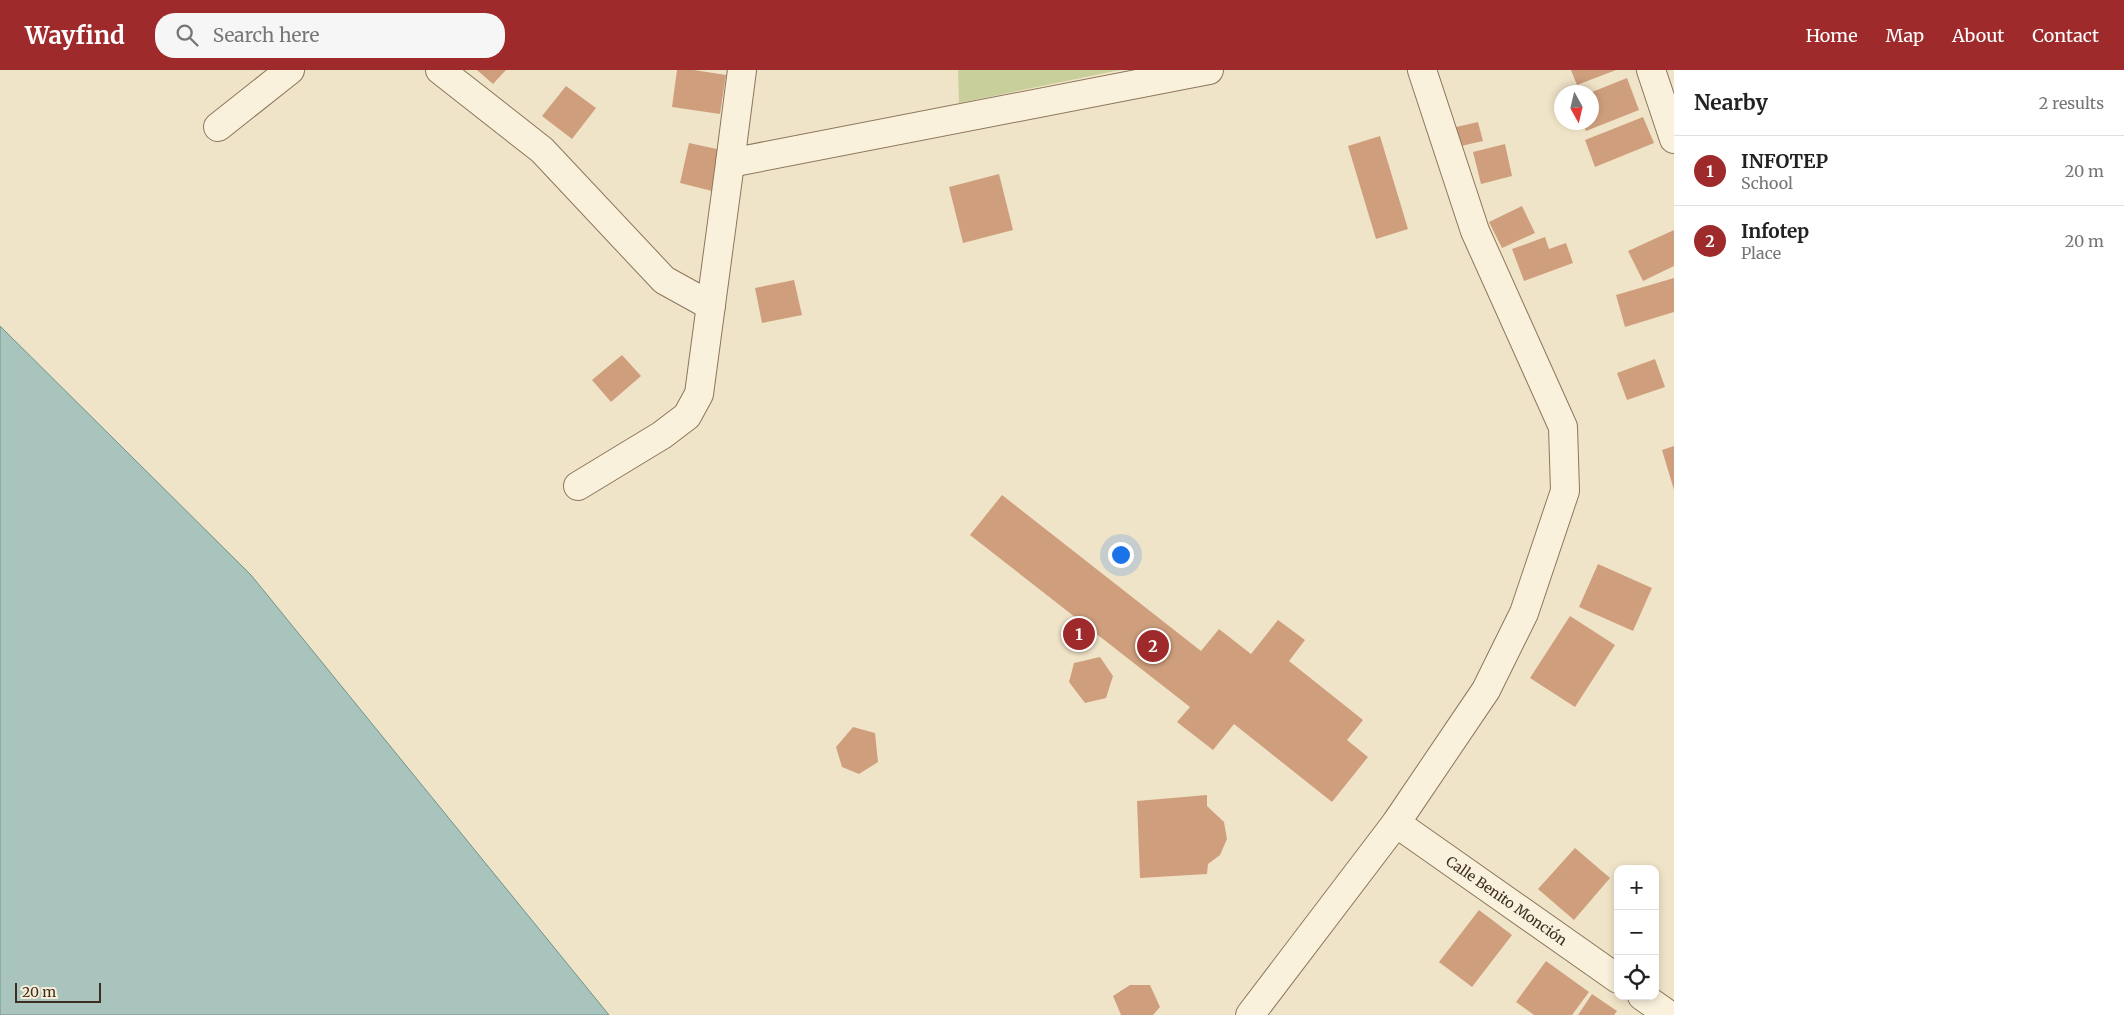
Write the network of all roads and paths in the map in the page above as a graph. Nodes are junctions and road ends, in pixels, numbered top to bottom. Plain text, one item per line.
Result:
1 (290, 70) edge
2 (440, 70) edge
3 (742, 70) edge
4 (1208, 70) edge
5 (1422, 70) edge
6 (1651, 70) edge
7 (218, 127) dead end
8 (1674, 139) edge
9 (730, 162) junction
10 (711, 306) junction
11 (578, 486) dead end
12 (1396, 823) junction
13 (1614, 976) edge
14 (1648, 1000) edge
15 (1250, 1015) edge
16 (1669, 1015) edge

1 - 7 street
2 - 10 street
3 - 9 street
4 - 9 street
5 - 12 street
6 - 8 street
9 - 10 street
10 - 11 street
12 - 13 street, Calle Benito Monción
12 - 15 street
14 - 16 street

